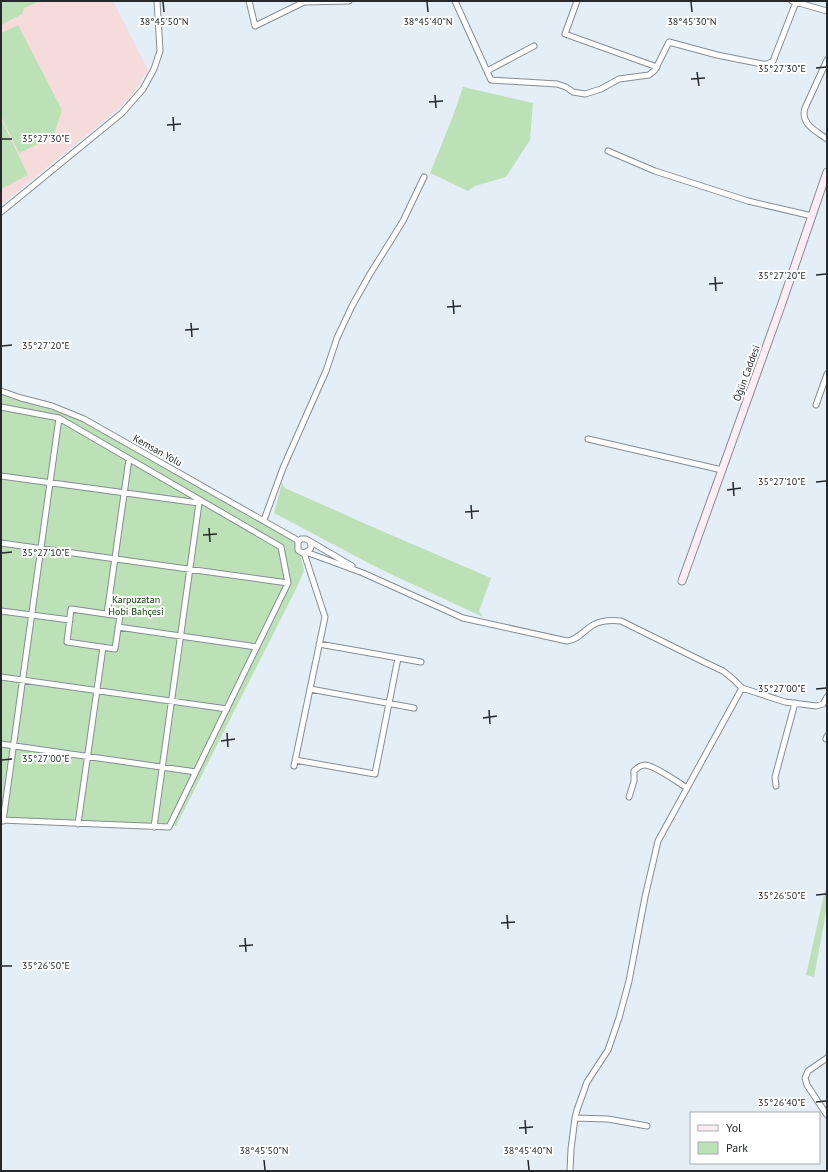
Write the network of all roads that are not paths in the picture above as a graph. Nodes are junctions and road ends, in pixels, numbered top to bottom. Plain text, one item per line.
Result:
1 (157, 1) edge
2 (249, 1) edge
3 (304, 1) edge
4 (348, 1) edge
5 (455, 1) edge
6 (576, 1) edge
7 (794, 2) edge
8 (827, 11) edge
9 (534, 46) dead end
10 (827, 60) edge
11 (657, 67) junction
12 (487, 71) junction
13 (827, 139) edge
14 (608, 151) dead end
15 (827, 172) edge
16 (424, 177) dead end
17 (825, 185) edge
18 (1, 212) edge
19 (812, 216) junction
20 (827, 374) edge
21 (1, 391) edge
22 (816, 405) dead end
23 (1, 407) edge
24 (59, 418) junction
25 (588, 439) dead end
26 (129, 459) junction
27 (722, 470) junction
28 (1, 476) edge
29 (50, 482) junction
30 (124, 493) junction
31 (200, 502) junction
32 (264, 520) junction
33 (299, 540) junction
34 (310, 542) junction
35 (1, 543) edge
36 (41, 549) junction
37 (305, 553) junction
38 (115, 559) junction
39 (189, 570) junction
40 (363, 572) junction
41 (682, 580) dead end
42 (288, 584) junction
43 (1, 611) edge
44 (107, 614) junction
45 (31, 615) junction
46 (70, 620) junction
47 (118, 627) junction
48 (180, 636) junction
49 (319, 644) junction
50 (103, 647) junction
51 (257, 647) junction
52 (398, 658) junction
53 (421, 662) dead end
54 (1, 677) edge
55 (22, 680) junction
56 (742, 688) junction
57 (310, 689) junction
58 (97, 690) junction
59 (171, 701) junction
60 (826, 702) edge
61 (795, 703) junction
62 (389, 704) junction
63 (414, 708) dead end
64 (227, 709) junction
65 (1, 744) edge
66 (13, 746) junction
67 (88, 756) junction
68 (296, 760) junction
69 (294, 766) dead end
70 (162, 767) junction
71 (196, 772) junction
72 (776, 786) dead end
73 (687, 788) junction
74 (629, 797) dead end
75 (2, 820) edge
76 (78, 824) junction
77 (154, 826) junction
78 (827, 1058) edge
79 (827, 1115) edge
80 (575, 1118) junction
81 (647, 1126) dead end
82 (570, 1171) edge

1 - 18 street
2 - 3 street
3 - 4 street
5 - 12 street
6 - 11 street
7 - 8 street
7 - 11 street
9 - 12 street
10 - 13 street
11 - 12 street
14 - 19 street
15 - 17 street, Öğün Caddesi
16 - 32 street
17 - 19 street, Öğün Caddesi
19 - 27 street, Öğün Caddesi
20 - 22 street
21 - 32 street, Kemsan Yolu
23 - 24 street
24 - 26 street
24 - 29 street
25 - 27 street
26 - 30 street
26 - 31 street
27 - 41 street, Öğün Caddesi
28 - 29 street
29 - 30 street
29 - 36 street
30 - 31 street
30 - 38 street
31 - 39 street
31 - 42 street
32 - 33 street, Kemsan Yolu
33 - 34 street
33 - 37 street
34 - 37 street
34 - 40 street
35 - 36 street
36 - 38 street
36 - 45 street
37 - 40 street
37 - 49 street
38 - 39 street
38 - 44 street
39 - 42 street
39 - 48 street
40 - 56 street
42 - 51 street
43 - 45 street
44 - 46 street
44 - 47 street
45 - 46 street
45 - 55 street
46 - 50 street
47 - 48 street
47 - 50 street
48 - 51 street
48 - 59 street
49 - 52 street
49 - 57 street
50 - 58 street
51 - 64 street
52 - 53 street
52 - 62 street
54 - 55 street
55 - 58 street
55 - 66 street
56 - 61 street
56 - 73 street
57 - 62 street
57 - 68 street
58 - 59 street
58 - 67 street
59 - 64 street
59 - 70 street
60 - 61 street
61 - 72 street
62 - 63 street
62 - 68 street
64 - 71 street
65 - 66 street
66 - 67 street
66 - 75 street
67 - 70 street
67 - 76 street
68 - 69 street
70 - 71 street
70 - 77 street
71 - 77 street
73 - 74 street
73 - 80 street
75 - 76 street
76 - 77 street
78 - 79 street
80 - 81 street
80 - 82 street

